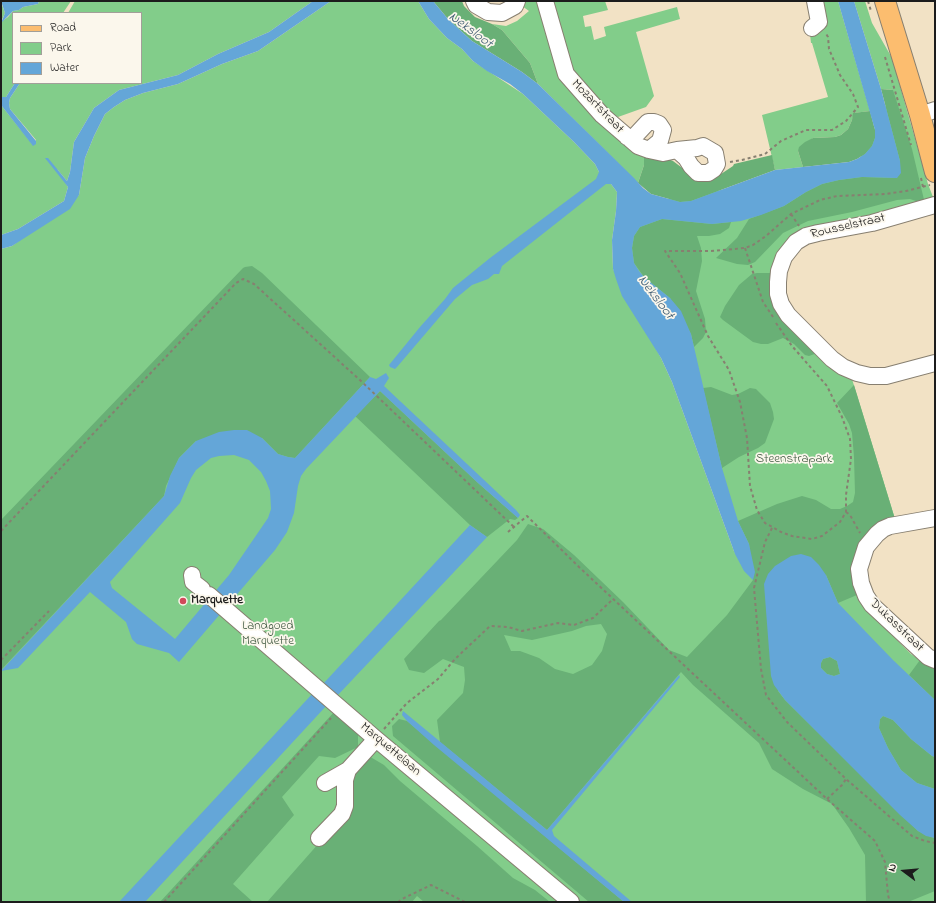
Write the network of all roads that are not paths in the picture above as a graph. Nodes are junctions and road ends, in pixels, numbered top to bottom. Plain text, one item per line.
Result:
1 (474, 1) edge
2 (517, 1) edge
3 (545, 1) edge
4 (815, 1) edge
5 (879, 8) edge
6 (816, 25) road end
7 (928, 112) edge
8 (627, 137) junction
9 (649, 150) junction
10 (677, 150) junction
11 (927, 172) edge
12 (935, 205) edge
13 (935, 363) edge
14 (935, 518) edge
15 (192, 576) dead end
16 (935, 660) edge
17 (376, 739) junction
18 (348, 770) junction
19 (325, 783) dead end
20 (319, 838) dead end
21 (571, 902) edge

1 - 2 street
3 - 8 street, Mozartstraat
4 - 6 street
5 - 7 main road
7 - 11 main road
8 - 9 street, Mozartstraat
8 - 9 street
9 - 10 street, Mozartstraat
10 - 10 street, Mozartstraat
12 - 13 street, Rousselstraat
14 - 16 street, Dukasstraat
15 - 17 street, Marquettelaan
17 - 18 street
17 - 21 street, Marquettelaan
18 - 19 street
18 - 20 street

